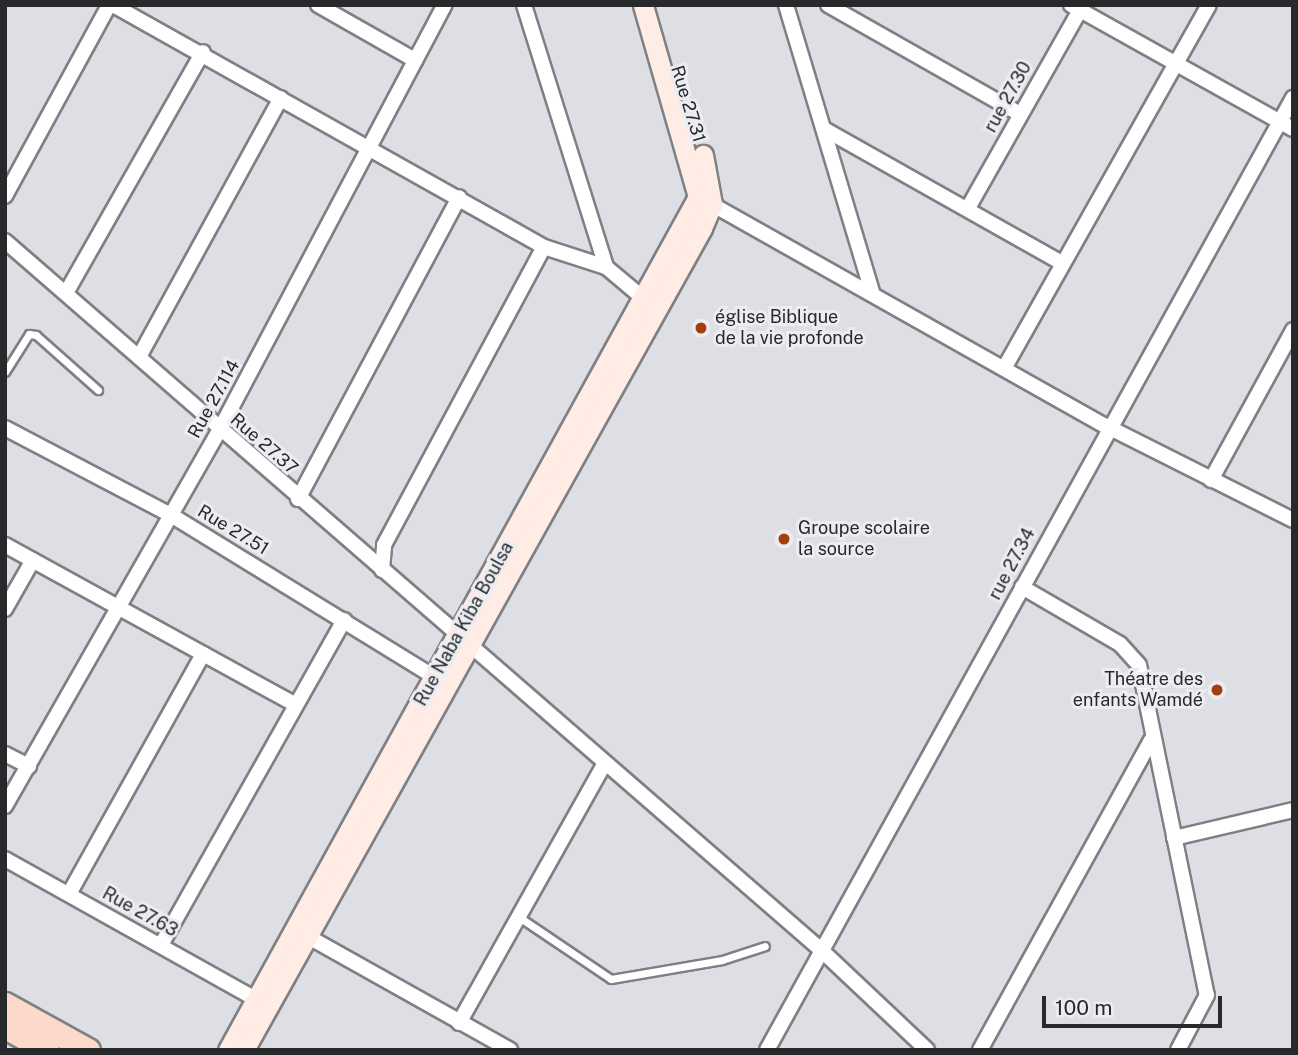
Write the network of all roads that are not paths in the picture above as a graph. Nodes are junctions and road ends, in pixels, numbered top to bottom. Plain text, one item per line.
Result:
1 (111, 5) edge
2 (318, 5) edge
3 (445, 5) edge
4 (524, 5) edge
5 (643, 5) edge
6 (657, 5) edge
7 (786, 5) edge
8 (828, 5) edge
9 (1209, 5) edge
10 (1078, 7) edge
11 (203, 52) junction
12 (415, 60) junction
13 (1175, 66) junction
14 (281, 98) junction
15 (1293, 98) edge
16 (1020, 114) junction
17 (1286, 125) edge
18 (824, 129) junction
19 (373, 147) junction
20 (5, 196) edge
21 (460, 197) junction
22 (705, 201) junction
23 (968, 208) junction
24 (5, 241) edge
25 (544, 247) junction
26 (1062, 263) junction
27 (606, 268) junction
28 (872, 292) junction
29 (66, 293) junction
30 (644, 299) junction
31 (1293, 331) edge
32 (139, 357) junction
33 (1006, 365) junction
34 (5, 372) edge
35 (98, 390) dead end
36 (1106, 426) junction
37 (5, 428) edge
38 (219, 431) junction
39 (1211, 480) junction
40 (298, 499) junction
41 (171, 515) junction
42 (1292, 519) edge
43 (5, 545) edge
44 (384, 545) junction
45 (365, 556) junction
46 (33, 560) junction
47 (382, 570) junction
48 (1022, 587) junction
49 (120, 607) junction
50 (5, 609) edge
51 (344, 620) junction
52 (464, 638) junction
53 (203, 654) junction
54 (434, 677) junction
55 (294, 704) junction
56 (1151, 740) junction
57 (5, 754) edge
58 (604, 765) junction
59 (29, 766) junction
60 (5, 806) edge
61 (1293, 810) edge
62 (1174, 838) junction
63 (5, 859) edge
64 (69, 894) junction
65 (519, 917) junction
66 (307, 936) junction
67 (160, 945) junction
68 (765, 946) dead end
69 (820, 949) junction
70 (256, 999) junction
71 (5, 1004) edge
72 (459, 1023) junction
73 (5, 1027) edge
74 (47, 1050) edge
75 (88, 1050) edge
76 (228, 1050) edge
77 (244, 1050) edge
78 (509, 1050) edge
79 (767, 1050) edge
80 (927, 1050) edge
81 (980, 1050) edge
82 (1178, 1050) edge

1 - 11 street
1 - 20 street
2 - 12 street
3 - 12 street, Rue 27.114
4 - 27 street
5 - 22 street, Rue 27.31
6 - 22 street, Rue 27.31
7 - 18 street
8 - 16 street
9 - 13 street
10 - 13 street
10 - 16 street, rue 27.30
11 - 14 street
11 - 29 street
12 - 19 street, Rue 27.114
13 - 17 street
13 - 26 street
14 - 19 street
14 - 32 street
15 - 17 street, rue 27.34
16 - 23 street, rue 27.30
17 - 36 street, rue 27.34
18 - 23 street
18 - 28 street
19 - 21 street
19 - 38 street, Rue 27.114
21 - 25 street
21 - 40 street
22 - 28 street
22 - 30 street, Rue Naba Kiba Boulsa
22 - 52 street, Rue Naba Kiba Boulsa
23 - 26 street
24 - 29 street, Rue 27.37
25 - 27 street
25 - 44 street
26 - 33 street
27 - 30 street
28 - 33 street
29 - 32 street, Rue 27.37
30 - 52 street, Rue Naba Kiba Boulsa
31 - 39 street
32 - 38 street, Rue 27.37
33 - 36 street
34 - 35 lane
36 - 39 street
36 - 48 street, rue 27.34
37 - 41 street, Rue 27.51
38 - 40 street, Rue 27.37
38 - 41 street, Rue 27.114
39 - 42 street
40 - 45 street, Rue 27.37
41 - 49 street, Rue 27.114
41 - 51 street, Rue 27.51
43 - 46 street
44 - 45 street
44 - 47 street
45 - 47 street, Rue 27.37
46 - 49 street
46 - 50 street
47 - 52 street, Rue 27.37
48 - 56 street
48 - 69 street, rue 27.34
49 - 53 street
49 - 59 street, Rue 27.114
51 - 54 street, Rue 27.51
51 - 55 street
52 - 54 street, Rue Naba Kiba Boulsa
52 - 58 street, Rue 27.37
52 - 66 street, Rue Naba Kiba Boulsa
53 - 55 street
53 - 64 street
54 - 70 street, Rue Naba Kiba Boulsa
55 - 67 street
56 - 62 street
56 - 81 street
57 - 59 street
58 - 65 street
58 - 69 street, Rue 27.37
59 - 60 street, Rue 27.114
61 - 62 street
62 - 82 street
63 - 64 street, Rue 27.63
64 - 67 street, Rue 27.63
65 - 68 lane
65 - 72 street
66 - 72 street
66 - 77 street, Rue Naba Kiba Boulsa
67 - 70 street, Rue 27.63
69 - 79 street, rue 27.34
69 - 80 street, Rue 27.37
70 - 76 street, Rue Naba Kiba Boulsa
71 - 75 main road
72 - 78 street
73 - 74 main road

